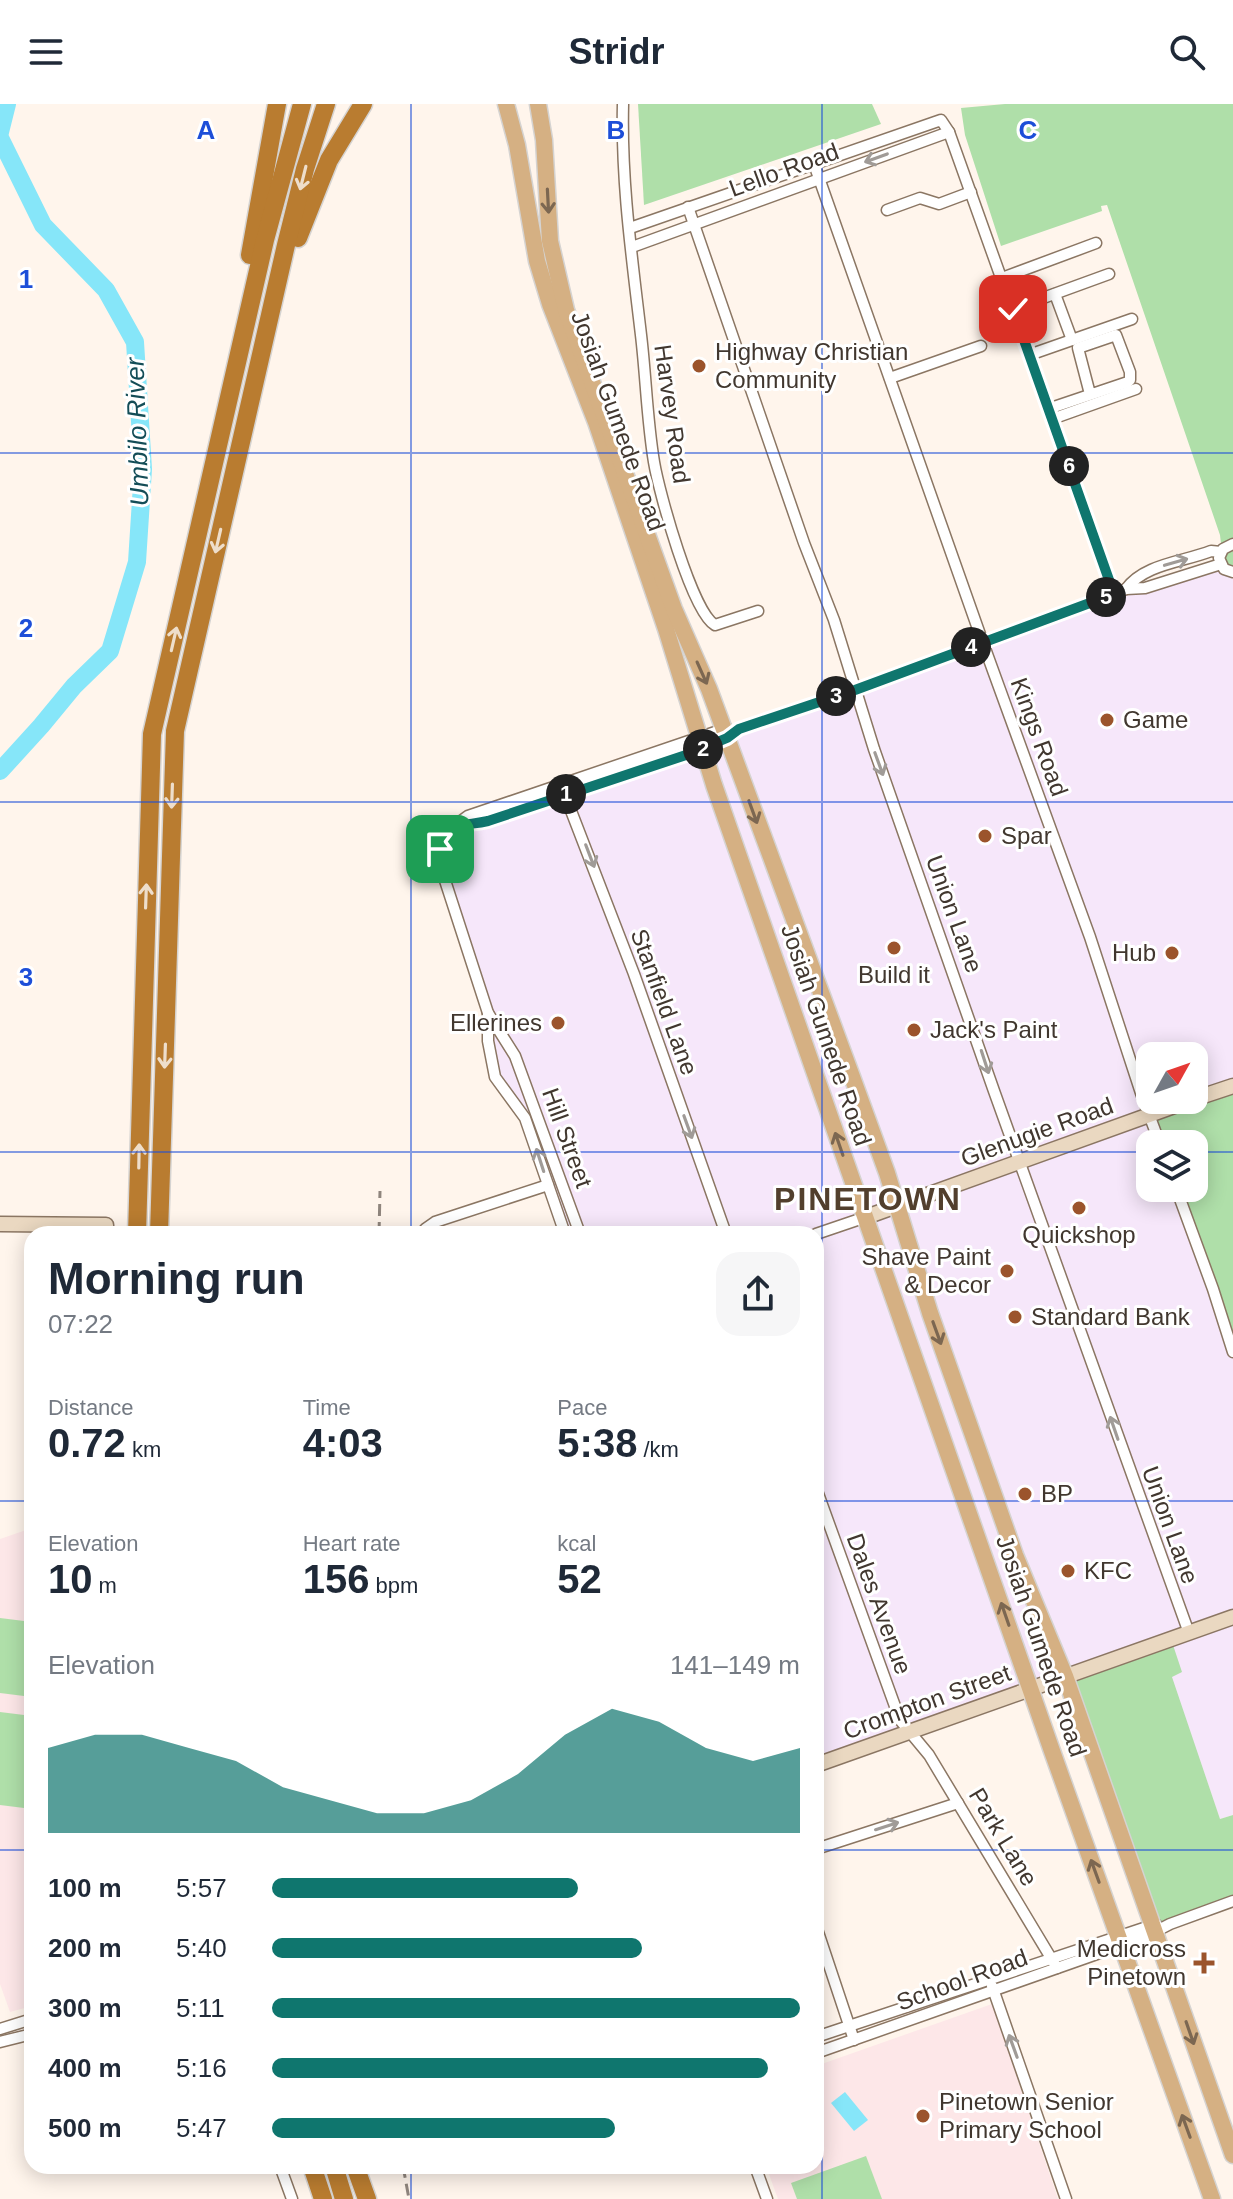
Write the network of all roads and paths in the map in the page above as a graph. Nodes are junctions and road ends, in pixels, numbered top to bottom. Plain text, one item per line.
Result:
1 (277, 104) edge
2 (302, 104) edge
3 (326, 104) edge
4 (363, 104) edge
5 (506, 104) edge
6 (538, 104) edge
7 (623, 104) edge
8 (949, 132) junction
9 (814, 164) junction
10 (819, 179) junction
11 (971, 192) junction
12 (688, 207) junction
13 (887, 210) dead end
14 (693, 225) junction
15 (630, 228) junction
16 (1096, 243) dead end
17 (632, 247) junction
18 (1109, 274) dead end
19 (1002, 278) junction
20 (1055, 294) junction
21 (1013, 309) junction
22 (1132, 319) dead end
23 (1072, 340) junction
24 (981, 346) dead end
25 (1029, 355) junction
26 (890, 378) junction
27 (1136, 389) dead end
28 (1090, 394) junction
29 (1050, 414) junction
30 (220, 431) junction
31 (227, 499) junction
32 (1233, 544) edge
33 (1221, 552) junction
34 (1221, 564) junction
35 (1233, 572) edge
36 (1126, 589) junction
37 (1114, 594) junction
38 (758, 611) dead end
39 (983, 643) junction
40 (855, 690) junction
41 (730, 732) junction
42 (700, 743) junction
43 (563, 789) junction
44 (488, 1013) junction
45 (515, 1056) junction
46 (492, 1066) junction
47 (1233, 1086) edge
48 (1208, 1095) edge
49 (1151, 1114) edge
50 (1148, 1115) junction
51 (1154, 1130) edge
52 (1019, 1161) junction
53 (548, 1185) junction
54 (1181, 1202) edge
55 (897, 1205) junction
56 (866, 1217) junction
57 (0, 1224) edge
58 (89, 1226) edge
59 (137, 1226) edge
60 (159, 1226) edge
61 (431, 1226) edge
62 (562, 1226) edge
63 (577, 1226) edge
64 (723, 1226) edge
65 (824, 1231) edge
66 (1233, 1352) edge
67 (824, 1510) edge
68 (1233, 1617) edge
69 (1189, 1633) junction
70 (1065, 1676) junction
71 (1031, 1688) junction
72 (908, 1732) junction
73 (824, 1762) edge
74 (958, 1803) junction
75 (824, 1846) edge
76 (1233, 1901) edge
77 (1160, 1927) junction
78 (1119, 1940) junction
79 (824, 1949) edge
80 (1055, 1963) junction
81 (990, 1978) junction
82 (994, 1991) junction
83 (24, 2022) edge
84 (850, 2025) junction
85 (0, 2029) edge
86 (824, 2034) edge
87 (24, 2036) edge
88 (854, 2040) junction
89 (0, 2042) edge
90 (824, 2050) edge
91 (1233, 2155) edge
92 (283, 2174) edge
93 (303, 2174) edge
94 (315, 2174) edge
95 (336, 2174) edge
96 (358, 2174) edge
97 (369, 2174) edge
98 (758, 2174) edge
99 (292, 2199) edge
100 (311, 2199) edge
101 (323, 2199) edge
102 (344, 2199) edge
103 (367, 2199) edge
104 (374, 2199) edge
105 (767, 2199) edge
106 (1066, 2199) edge
107 (1212, 2199) edge

1 - 30 highway
2 - 30 highway
3 -> 31 highway
4 - 31 highway
5 - 42 main road, Josiah Gumede Road
6 -> 41 main road, Josiah Gumede Road
7 - 15 street, Harvey Road
8 - 9 street, Lello Road
8 -> 10 street, Lello Road
8 - 11 street
9 - 10 street, Kings Road
9 - 12 street, Lello Road
10 - 14 street, Lello Road
10 - 26 street, Kings Road
11 - 13 street
11 - 19 street
12 - 14 street, Union Lane
12 - 15 street, Lello Road
14 - 17 street, Lello Road
14 - 40 street, Union Lane
15 - 17 street, Harvey Road
16 - 19 street
17 - 38 street, Harvey Road
18 - 20 street
19 - 21 street
20 - 21 street
20 - 23 street
21 - 25 street
22 - 23 street
23 - 25 street
24 - 26 street
25 - 29 street
26 - 39 street, Kings Road
27 - 29 street
28 - 28 street
28 - 29 street
29 - 37 street
59 -> 30 highway
31 -> 60 highway
32 - 33 street
33 - 34 street
36 -> 33 street
34 - 35 street
34 - 36 street
36 - 37 street
37 - 39 street
39 - 40 street
39 - 50 street, Kings Road
40 - 41 street
40 -> 52 street, Union Lane
41 - 42 street
41 -> 55 main road, Josiah Gumede Road
42 - 43 street
56 -> 42 main road, Josiah Gumede Road
43 - 44 street, Hill Street
43 -> 64 street, Stanfield Lane
44 - 45 street, Hill Street
44 - 46 street, Hill Street
45 - 46 street
45 - 63 street, Hill Street
53 -> 46 street, Hill Street
47 - 48 street, Glenugie Road
49 - 50 street, Glenugie Road
50 - 51 street, Kings Road
50 - 52 street, Glenugie Road
52 - 55 street, Glenugie Road
69 -> 52 street, Union Lane
53 - 61 street
53 - 62 street, Hill Street
54 - 66 street
55 - 56 street, Glenugie Road
55 -> 70 main road, Josiah Gumede Road
56 - 65 street
71 -> 56 main road, Josiah Gumede Road
57 - 58 street
67 - 72 street, Dales Avenue
68 - 69 street, Crompton Street
69 - 70 street, Crompton Street
70 - 71 street, Crompton Street
70 - 77 main road, Josiah Gumede Road
71 - 72 street, Crompton Street
78 -> 71 main road, Josiah Gumede Road
72 - 73 street, Crompton Street
72 - 74 street, Park Lane
75 -> 74 street
74 - 80 street, Park Lane
76 - 77 street, School Road
77 - 78 street, School Road
77 -> 91 main road, Josiah Gumede Road
78 - 80 street, School Road
107 -> 78 main road, Josiah Gumede Road
79 - 84 street
80 - 81 street, School Road
80 - 82 street, School Road
81 - 82 street
81 - 84 street, School Road
82 - 88 street, School Road
106 -> 82 street
83 - 85 street
84 - 86 street, School Road
84 - 88 street
87 - 89 street
88 - 90 street, School Road
92 - 99 street
93 - 100 highway
94 - 101 highway
95 - 102 highway
96 - 103 highway
97 - 104 highway
98 - 105 street

